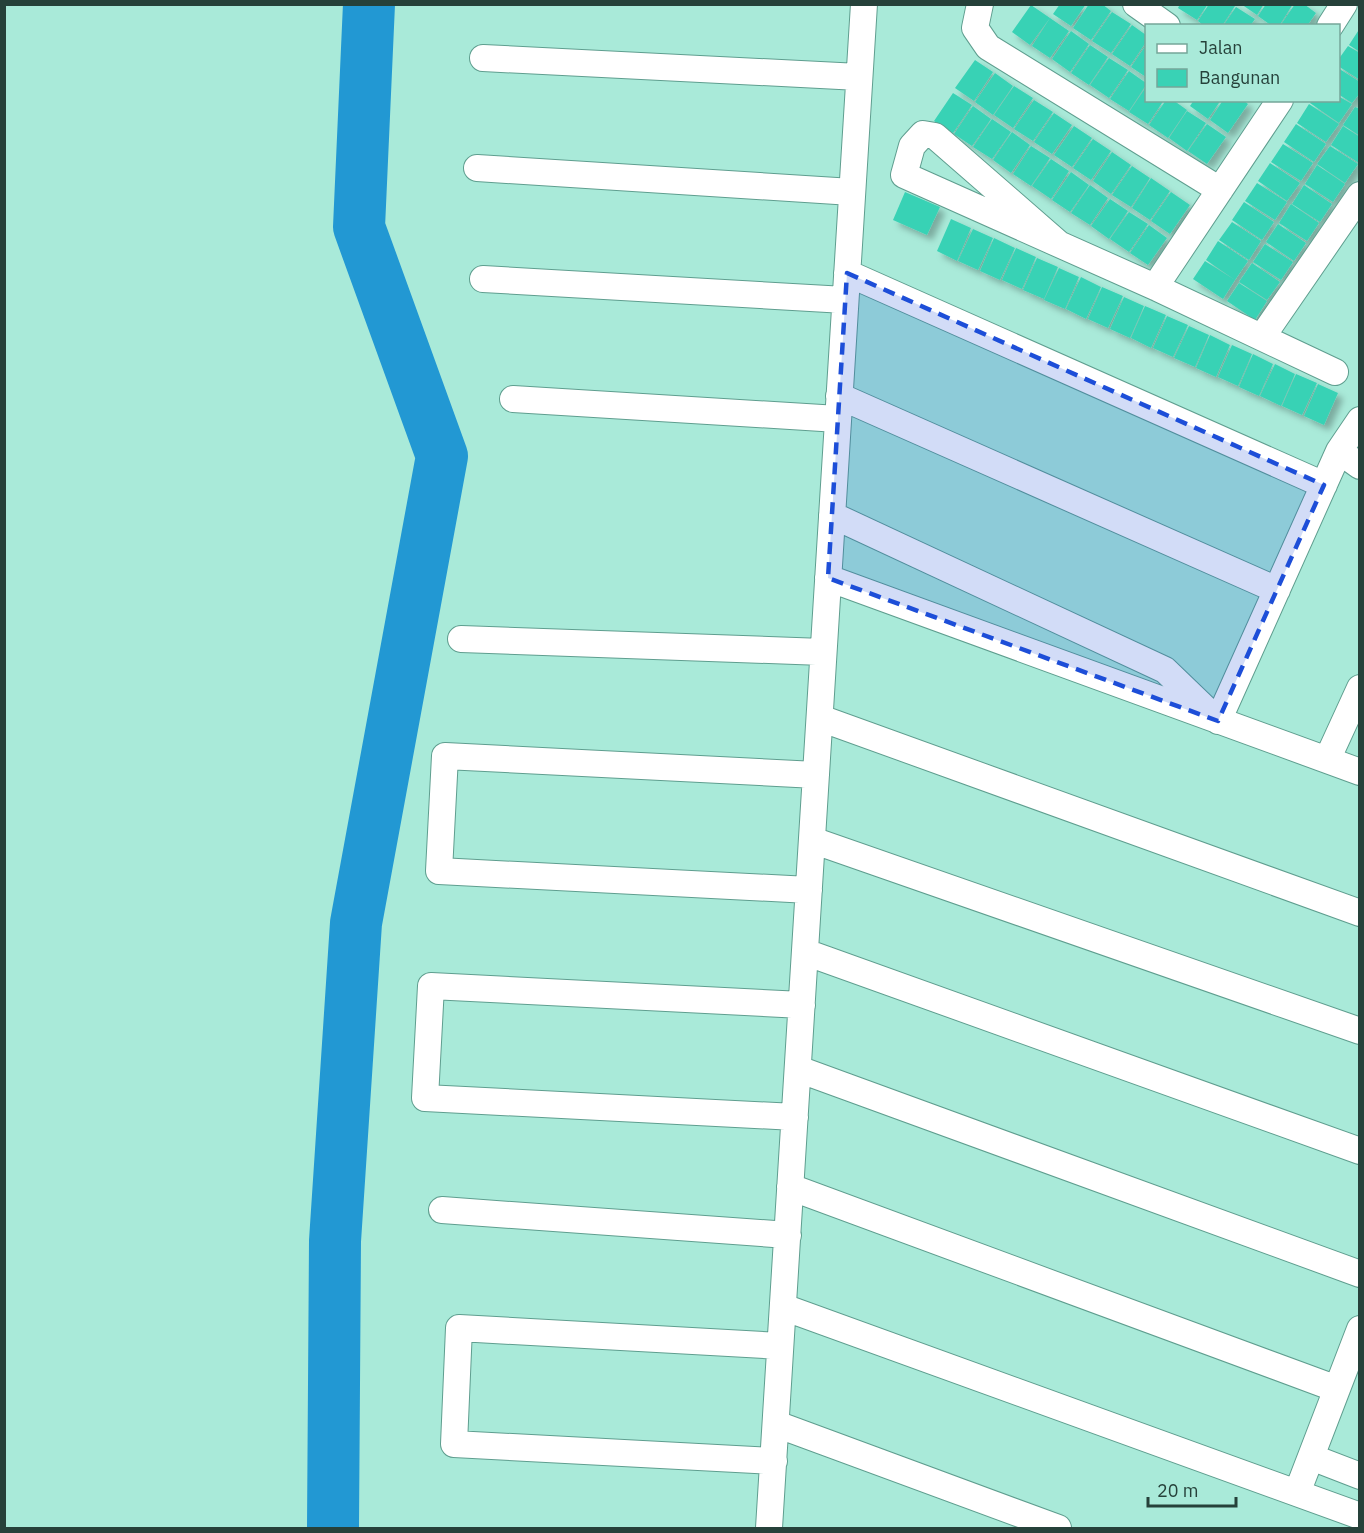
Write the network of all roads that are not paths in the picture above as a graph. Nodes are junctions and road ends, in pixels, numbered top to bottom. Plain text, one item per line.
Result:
1 (864, 4) edge
2 (980, 4) edge
3 (1136, 4) edge
4 (1344, 4) edge
5 (1164, 24) edge
6 (1331, 24) edge
7 (483, 58) dead end
8 (859, 77) junction
9 (1279, 102) edge
10 (477, 168) dead end
11 (1220, 190) junction
12 (852, 192) junction
13 (1359, 195) edge
14 (1059, 244) junction
15 (847, 273) junction
16 (483, 279) dead end
17 (1155, 287) junction
18 (845, 300) junction
19 (1262, 337) junction
20 (1335, 372) dead end
21 (513, 399) dead end
22 (839, 407) junction
23 (1359, 420) edge
24 (1339, 452) junction
25 (1359, 466) edge
26 (1324, 485) junction
27 (832, 515) junction
28 (828, 578) junction
29 (1277, 590) junction
30 (461, 639) dead end
31 (823, 652) junction
32 (1359, 688) edge
33 (820, 718) junction
34 (1218, 721) junction
35 (1327, 760) junction
36 (1359, 772) edge
37 (816, 775) junction
38 (812, 840) junction
39 (809, 890) junction
40 (1359, 913) edge
41 (805, 952) junction
42 (802, 1005) junction
43 (1359, 1031) edge
44 (798, 1069) junction
45 (795, 1117) junction
46 (1359, 1151) edge
47 (790, 1187) junction
48 (442, 1210) dead end
49 (788, 1235) junction
50 (1359, 1274) edge
51 (783, 1307) junction
52 (1358, 1335) edge
53 (780, 1346) junction
54 (1336, 1389) junction
55 (776, 1424) junction
56 (1311, 1457) junction
57 (774, 1461) junction
58 (1359, 1476) edge
59 (1297, 1493) junction
60 (1359, 1516) edge
61 (769, 1528) edge
62 (1058, 1528) edge

1 - 8 street
2 - 11 street
3 - 5 street
4 - 6 street
7 - 8 street
8 - 12 street
9 - 11 street
10 - 12 street
11 - 17 street
12 - 15 street
13 - 19 street
14 - 14 street
14 - 17 street
15 - 18 street
15 - 26 street
16 - 18 street
17 - 19 street
18 - 22 street
19 - 20 street
21 - 22 street
22 - 27 street
22 - 29 street
23 - 24 street
24 - 25 street
24 - 26 street
26 - 29 street
27 - 28 street
27 - 34 street
28 - 31 street
28 - 34 street
29 - 34 street
30 - 31 street
31 - 33 street
32 - 35 street
33 - 37 street
33 - 40 street
34 - 35 street
35 - 36 street
37 - 38 street
37 - 39 street
38 - 39 street
38 - 43 street
39 - 41 street
41 - 42 street
41 - 46 street
42 - 44 street
42 - 45 street
44 - 45 street
44 - 50 street
45 - 47 street
47 - 49 street
47 - 54 street
48 - 49 street
49 - 51 street
51 - 53 street
51 - 59 street
52 - 54 street
53 - 55 street
53 - 57 street
54 - 56 street
55 - 57 street
55 - 62 street
56 - 58 street
56 - 59 street
57 - 61 street
59 - 60 street

